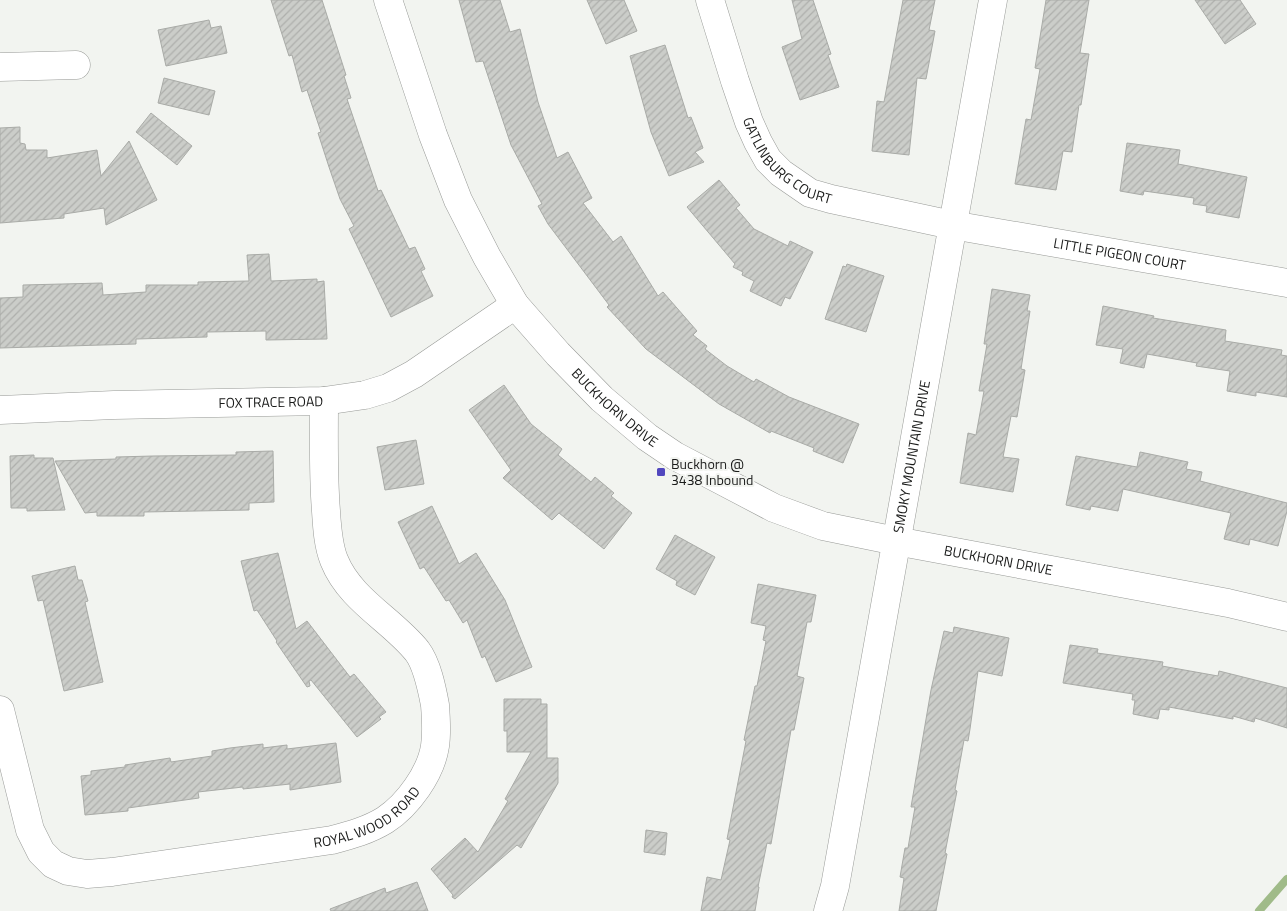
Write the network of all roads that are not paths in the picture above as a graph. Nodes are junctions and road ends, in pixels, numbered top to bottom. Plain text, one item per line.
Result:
1 (388, 0) edge
2 (710, 0) edge
3 (993, 0) edge
4 (76, 65) dead end
5 (0, 67) edge
6 (952, 225) junction
7 (1287, 283) edge
8 (515, 305) junction
9 (324, 401) junction
10 (0, 410) edge
11 (896, 541) junction
12 (1287, 617) edge
13 (0, 710) edge
14 (828, 911) edge

1 - 8 street, BUCKHORN DRIVE
2 - 6 street, GATLINBURG COURT
3 - 6 street, SMOKY MOUNTAIN DRIVE
4 - 5 street
6 - 7 street, LITTLE PIGEON COURT
6 - 11 street, SMOKY MOUNTAIN DRIVE
8 - 9 street, FOX TRACE ROAD
8 - 11 street, BUCKHORN DRIVE
9 - 10 street, FOX TRACE ROAD
9 - 13 street, ROYAL WOOD ROAD
11 - 12 street, BUCKHORN DRIVE
11 - 14 street, SMOKY MOUNTAIN DRIVE

